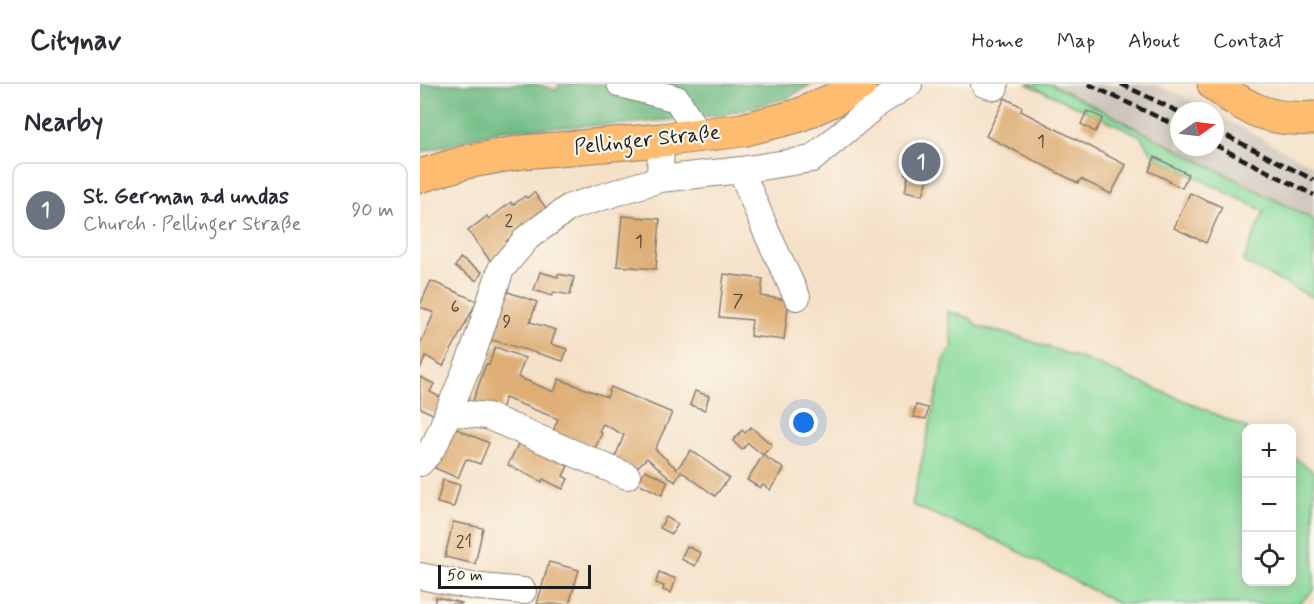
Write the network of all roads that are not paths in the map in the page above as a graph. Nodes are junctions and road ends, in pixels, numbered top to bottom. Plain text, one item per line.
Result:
1 (620, 84) edge
2 (860, 84) edge
3 (909, 84) edge
4 (1214, 84) edge
5 (1314, 118) edge
6 (698, 135) junction
7 (661, 140) junction
8 (741, 170) junction
9 (422, 178) edge
10 (660, 179) junction
11 (797, 297) dead end
12 (448, 412) junction
13 (420, 463) edge
14 (627, 476) dead end
15 (420, 576) edge
16 (523, 591) dead end

1 - 6 street
2 - 6 main road, Pellinger Straße
3 - 8 street, Pellinger Straße
4 - 5 main road
6 - 7 main road, Pellinger Straße
7 - 9 main road, Pellinger Straße
7 - 10 street
8 - 10 street, Pellinger Straße
8 - 11 street
10 - 12 street, Pellinger Straße
12 - 13 street, Pellinger Straße
12 - 14 street
15 - 16 street

